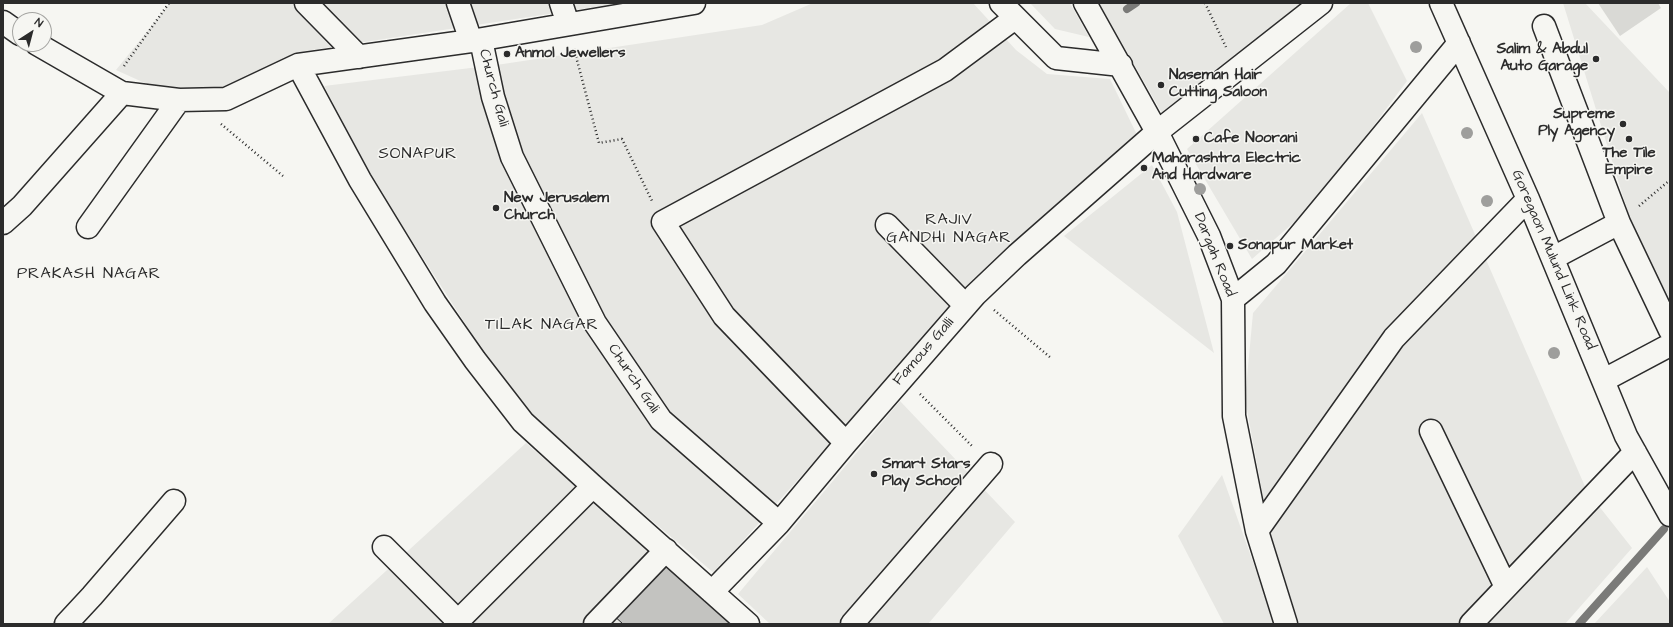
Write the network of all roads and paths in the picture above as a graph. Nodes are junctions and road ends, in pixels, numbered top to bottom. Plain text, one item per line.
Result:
1 (170, 3) edge
2 (306, 3) edge
3 (458, 3) edge
4 (562, 3) edge
5 (694, 3) edge
6 (1085, 3) edge
7 (1205, 3) edge
8 (1321, 3) edge
9 (1441, 3) edge
10 (1008, 10) edge
11 (3, 22) edge
12 (568, 24) junction
13 (1544, 26) dead end
14 (12, 28) edge
15 (476, 40) junction
16 (1459, 43) junction
17 (50, 52) edge
18 (359, 57) junction
19 (298, 65) junction
20 (1120, 65) junction
21 (1236, 70) junction
22 (115, 89) junction
23 (185, 100) junction
24 (1157, 132) junction
25 (283, 176) dead end
26 (1670, 180) edge
27 (1528, 199) junction
28 (663, 222) junction
29 (3, 223) edge
30 (1619, 223) junction
31 (887, 225) dead end
32 (88, 227) dead end
33 (1553, 258) junction
34 (1233, 299) junction
35 (970, 300) junction
36 (1670, 330) edge
37 (1670, 345) edge
38 (1051, 358) dead end
39 (902, 377) junction
40 (1604, 380) junction
41 (1431, 431) dead end
42 (846, 443) junction
43 (1635, 452) junction
44 (991, 464) joint
45 (593, 486) junction
46 (174, 501) dead end
47 (1670, 515) edge
48 (779, 523) junction
49 (1257, 531) junction
50 (384, 547) dead end
51 (666, 550) junction
52 (1506, 587) junction
53 (712, 592) junction
54 (456, 623) edge
55 (66, 624) edge
56 (595, 624) edge
57 (748, 624) edge
58 (852, 624) edge
59 (1286, 624) edge
60 (1471, 624) edge

1 - 22 path
2 - 18 street
3 - 15 street, Church Gali
4 - 12 street
5 - 12 street
6 - 20 street, Dargah Road
7 - 21 path
8 - 21 street, Famous Galli
9 - 16 street, Goregaon Mulund Link Road
10 - 20 street
10 - 28 street
11 - 14 street
12 - 15 street
12 - 28 path
13 - 30 street
15 - 18 street
15 - 48 street, Church Gali
16 - 27 street, Goregaon Mulund Link Road
16 - 34 street
17 - 22 street
18 - 19 street
19 - 23 street
19 - 45 street
20 - 24 street, Dargah Road
21 - 24 street, Famous Galli
22 - 23 street
22 - 29 street
23 - 25 path
23 - 32 street
24 - 34 street, Dargah Road
24 - 35 street, Famous Galli
26 - 30 path
27 - 33 street, Goregaon Mulund Link Road
27 - 49 street
28 - 42 street
30 - 33 street
30 - 36 street
31 - 35 street
33 - 40 street, Goregaon Mulund Link Road
34 - 49 street, Dargah Road
35 - 38 path
35 - 39 street, Famous Galli
37 - 40 street
39 - 42 street, Famous Galli
39 - 44 path
40 - 43 street, Goregaon Mulund Link Road
41 - 52 street
42 - 48 street, Famous Galli
43 - 47 street, Goregaon Mulund Link Road
43 - 52 street
44 - 58 street
45 - 51 street
45 - 54 street
46 - 55 street
48 - 53 street, Famous Galli
49 - 59 street, Dargah Road
50 - 54 street
51 - 53 street
51 - 56 street
52 - 60 street
53 - 57 street

